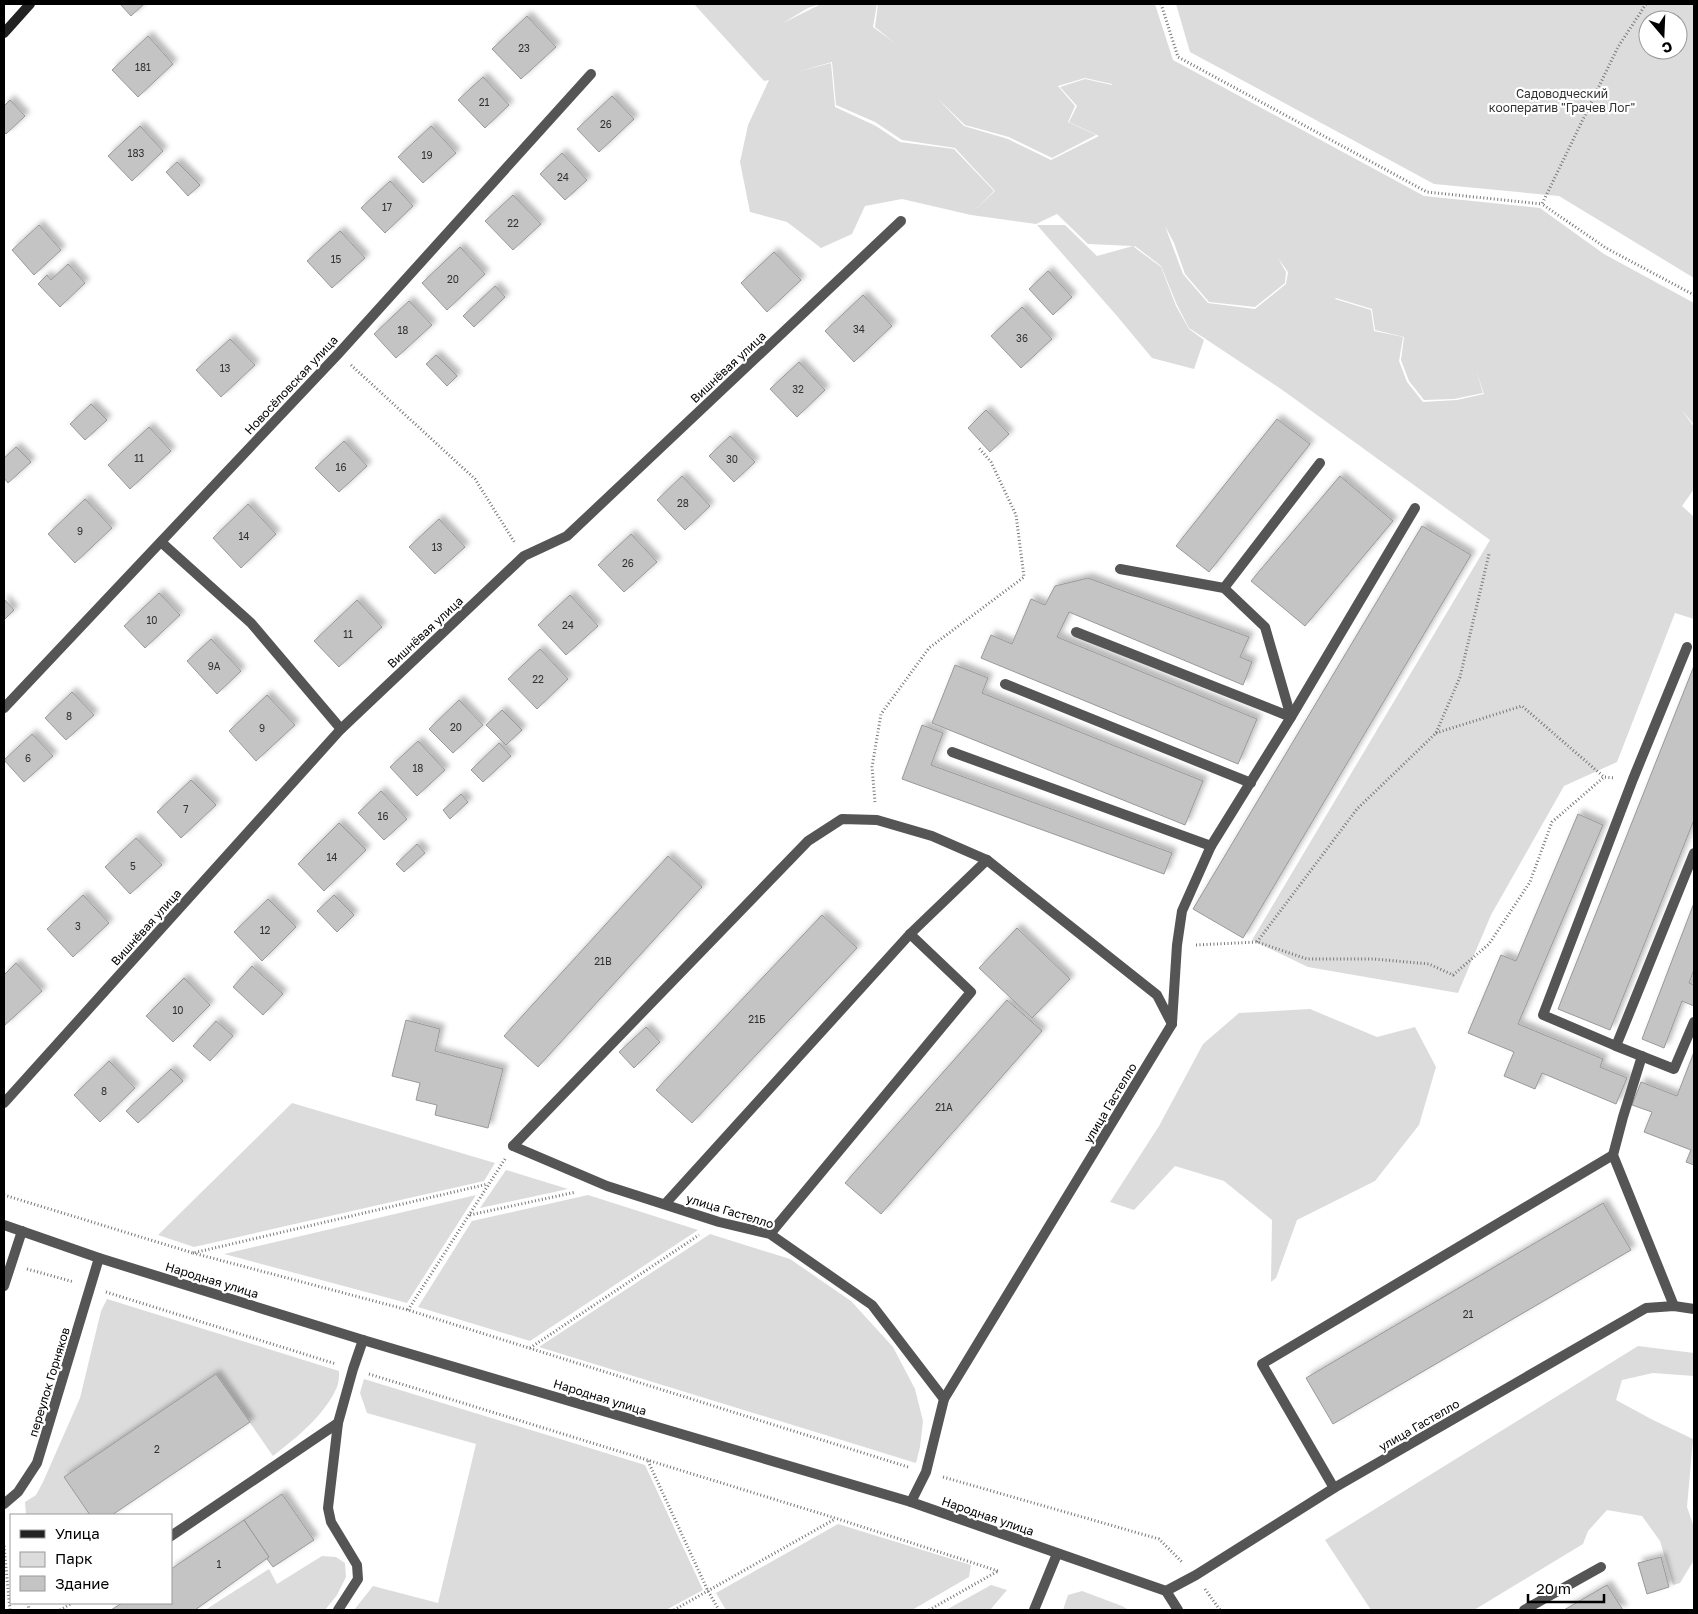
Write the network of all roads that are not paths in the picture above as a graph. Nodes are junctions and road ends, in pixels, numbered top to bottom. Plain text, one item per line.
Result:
1 (30, 4) edge
2 (4, 32) edge
3 (591, 74) dead end
4 (901, 221) dead end
5 (1320, 463) dead end
6 (1415, 508) dead end
7 (161, 542) junction
8 (1120, 569) dead end
9 (1224, 588) junction
10 (1076, 632) dead end
11 (1686, 647) dead end
12 (1005, 684) dead end
13 (4, 708) edge
14 (1290, 717) junction
15 (341, 729) junction
16 (952, 752) dead end
17 (1250, 783) junction
18 (1211, 846) junction
19 (1694, 853) edge
20 (987, 860) junction
21 (910, 934) junction
22 (1694, 1022) edge
23 (1172, 1024) junction
24 (1616, 1046) junction
25 (1642, 1056) junction
26 (4, 1103) edge
27 (1613, 1155) junction
28 (665, 1204) junction
29 (4, 1225) edge
30 (22, 1231) junction
31 (770, 1234) junction
32 (99, 1258) junction
33 (4, 1286) edge
34 (1674, 1306) junction
35 (1694, 1309) edge
36 (363, 1340) junction
37 (944, 1399) junction
38 (338, 1423) junction
39 (1334, 1488) junction
40 (911, 1502) junction
41 (4, 1504) edge
42 (172, 1535) edge
43 (1057, 1554) junction
44 (1601, 1566) dead end
45 (1166, 1591) junction
46 (338, 1610) edge
47 (1034, 1610) edge
48 (1178, 1610) edge
49 (1524, 1610) edge

1 - 2 street
3 - 7 street, Новосёловская улица
4 - 15 street, Вишнёвая улица
5 - 9 street
6 - 14 street
7 - 13 street, Новосёловская улица
7 - 15 street
8 - 9 street
9 - 14 street
10 - 14 street
11 - 24 street
12 - 17 street
14 - 17 street
15 - 26 street, Вишнёвая улица
16 - 18 street
17 - 18 street
18 - 23 street
19 - 24 street
20 - 21 street
20 - 23 street
20 - 28 street, улица Гастелло
21 - 28 street
21 - 31 street
22 - 25 street
23 - 37 street, улица Гастелло
24 - 25 street
25 - 27 street
27 - 34 street
27 - 39 street
28 - 31 street, улица Гастелло
29 - 30 street, Народная улица
30 - 32 street, Народная улица
30 - 33 street
31 - 37 street, улица Гастелло
32 - 36 street, Народная улица
32 - 41 street, переулок Горняков
34 - 35 street, улица Гастелло
34 - 39 street, улица Гастелло
36 - 38 street
36 - 40 street, Народная улица
37 - 40 street, улица Гастелло
38 - 42 street
38 - 46 street
39 - 45 street, улица Гастелло
40 - 43 street, Народная улица
43 - 45 street, Народная улица
43 - 47 street
44 - 49 street
45 - 48 street

